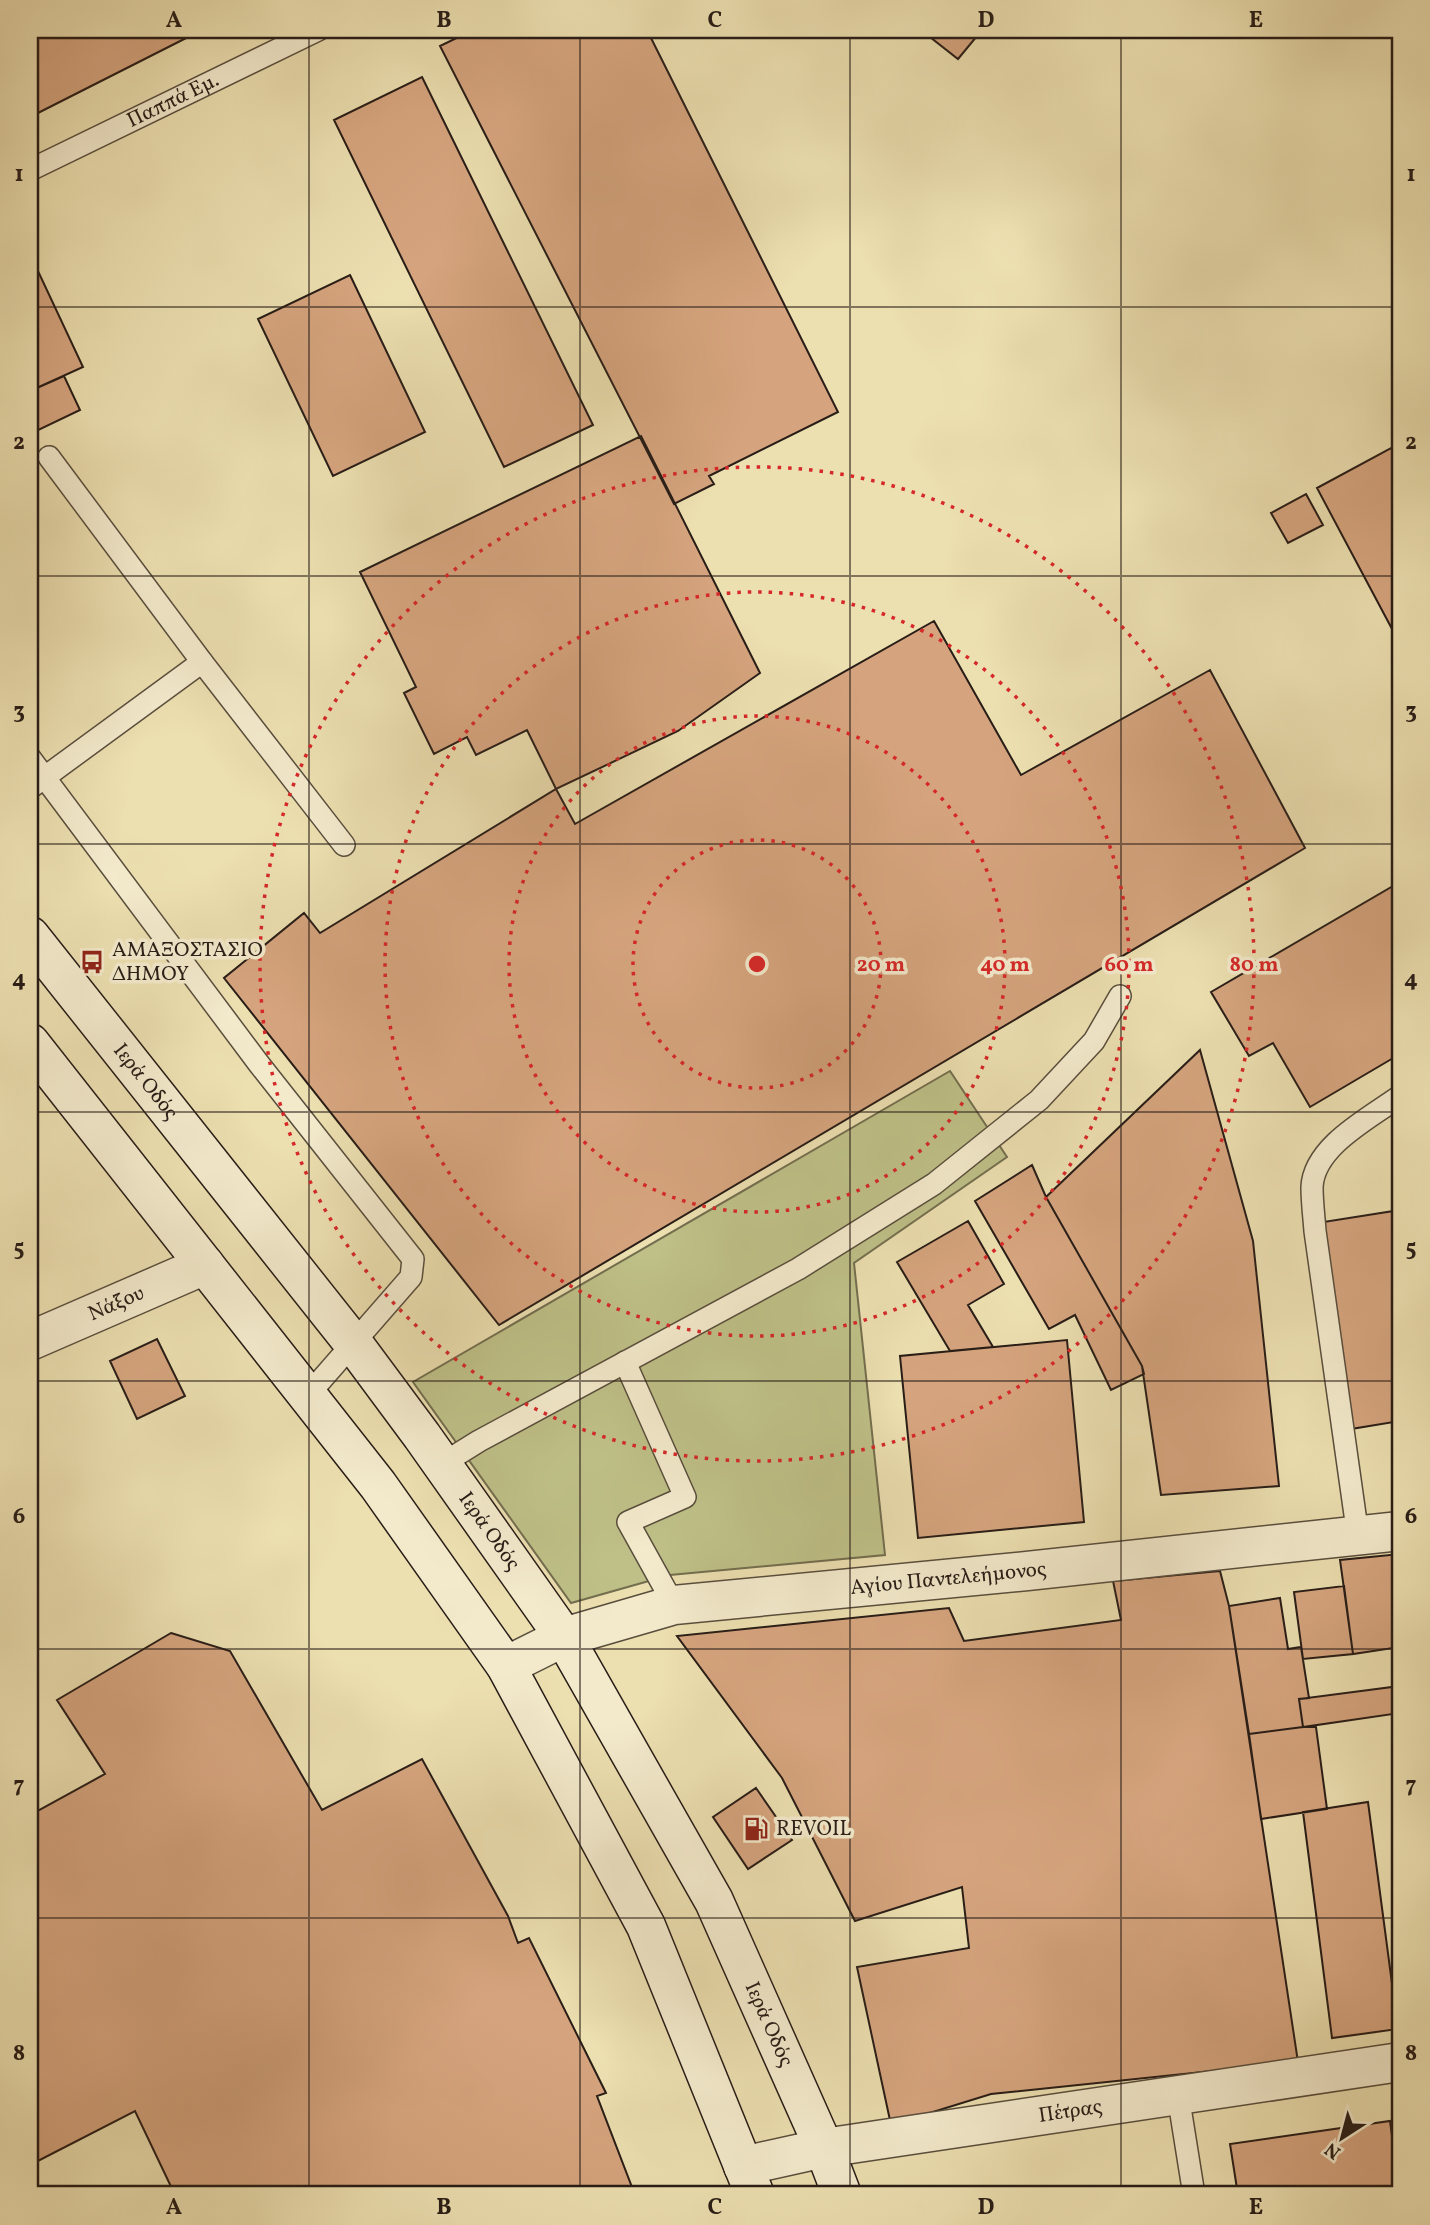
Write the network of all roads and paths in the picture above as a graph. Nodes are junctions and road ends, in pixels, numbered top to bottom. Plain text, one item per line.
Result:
1 (317, 30) edge
2 (30, 170) edge
3 (49, 457) dead end
4 (202, 662) junction
5 (30, 758) edge
6 (37, 784) edge
7 (344, 845) dead end
8 (30, 936) edge
9 (1120, 996) dead end
10 (30, 1043) edge
11 (1400, 1097) edge
12 (205, 1265) junction
13 (30, 1341) edge
14 (353, 1343) junction
15 (625, 1362) junction
16 (308, 1395) junction
17 (442, 1464) junction
18 (1400, 1531) edge
19 (1358, 1536) junction
20 (674, 1605) junction
21 (565, 1637) junction
22 (506, 1666) junction
23 (1400, 2062) edge
24 (1178, 2095) junction
25 (824, 2148) junction
26 (749, 2181) edge
27 (842, 2195) edge
28 (1194, 2195) edge

1 - 2 lane, Παππά Εμ.
3 - 4 lane
4 - 6 lane
4 - 7 lane
5 - 6 lane
6 - 14 lane
8 - 14 main road, Ιερά Οδός
9 - 15 lane
10 - 12 main road
11 - 19 lane
12 - 13 main road, Νάξου
12 - 16 main road
14 - 16 lane
14 - 17 main road, Ιερά Οδός
15 - 17 lane
15 - 20 lane
16 - 22 main road
17 - 21 main road, Ιερά Οδός
18 - 19 main road, Αγίου Παντελεήμονος
19 - 20 main road, Αγίου Παντελεήμονος
20 - 21 main road, Αγίου Παντελεήμονος
21 - 22 main road, Αγίου Παντελεήμονος
21 - 25 main road, Ιερά Οδός
22 - 26 main road
23 - 24 main road, Πέτρας
24 - 25 main road, Πέτρας
24 - 28 lane
25 - 26 main road, Πέτρας
25 - 27 main road, Ιερά Οδός

